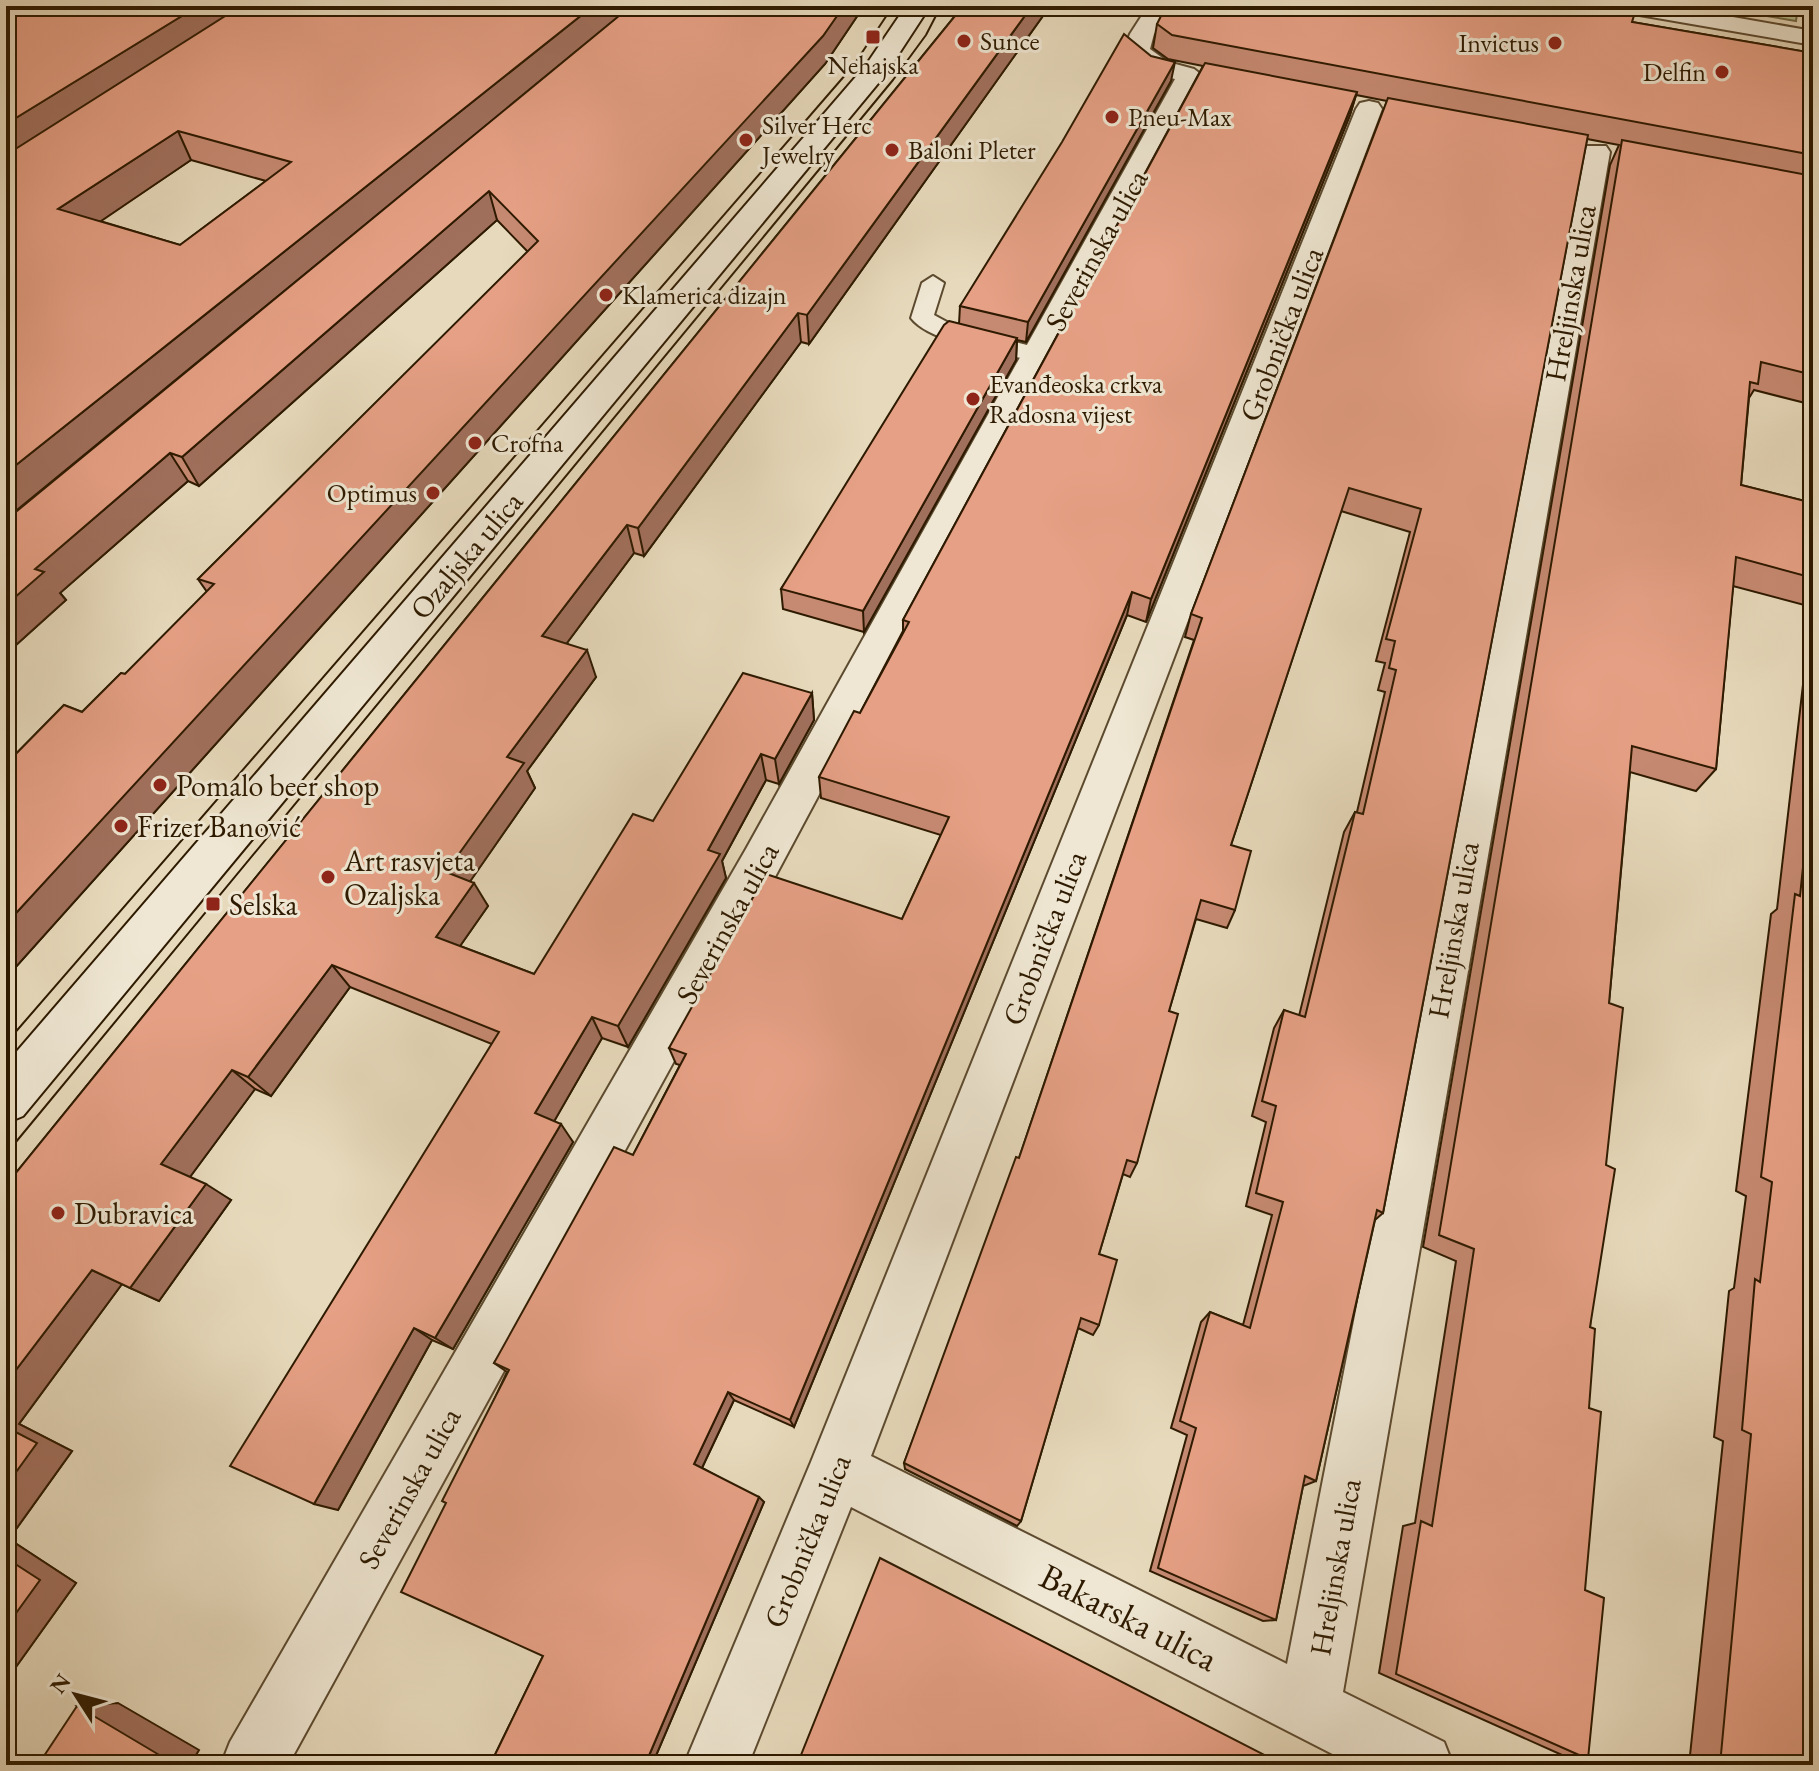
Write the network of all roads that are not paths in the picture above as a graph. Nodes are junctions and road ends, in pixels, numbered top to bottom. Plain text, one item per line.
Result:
1 (918, 6) edge
2 (1160, 6) edge
3 (1628, 6) edge
4 (1813, 38) edge
5 (1369, 109) dead end
6 (1596, 152) dead end
7 (933, 283) dead end
8 (1039, 355) junction
9 (6, 1100) edge
10 (837, 1469) junction
11 (1309, 1709) junction
12 (253, 1765) edge
13 (716, 1765) edge
14 (1421, 1765) edge

1 - 9 street, Ozaljska ulica
2 - 8 street, Severinska ulica
3 - 4 street
5 - 10 street, Grobnička ulica
6 - 11 street, Hreljinska ulica
7 - 8 lane
8 - 12 street, Severinska ulica
10 - 11 street, Bakarska ulica
10 - 13 street, Grobnička ulica
11 - 14 street, Bakarska ulica

